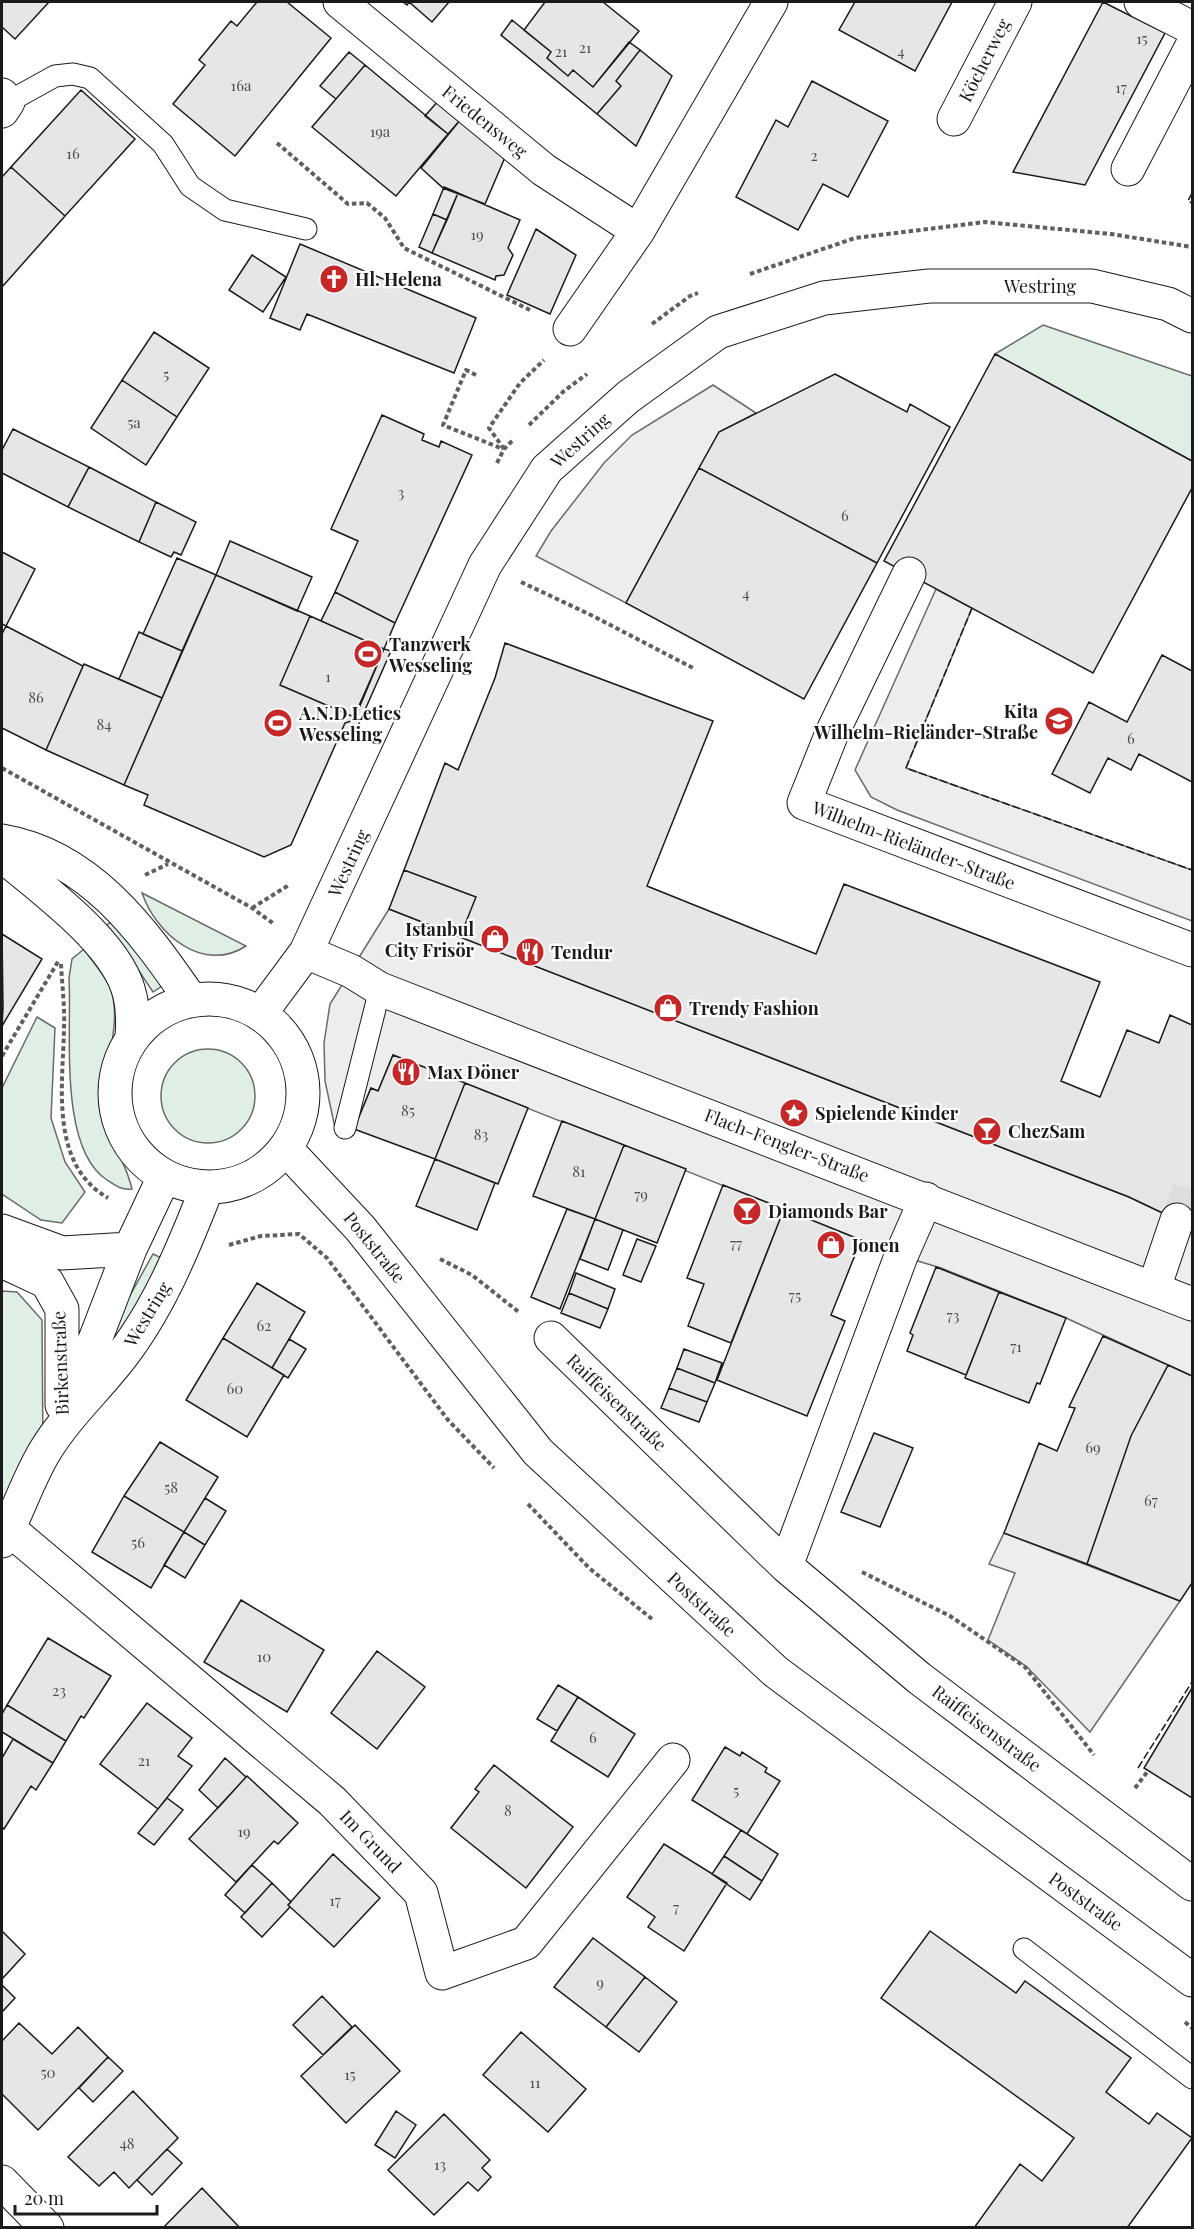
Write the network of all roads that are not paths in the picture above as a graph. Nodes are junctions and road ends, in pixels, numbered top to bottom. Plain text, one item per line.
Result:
1 (340, 2) edge
2 (771, 2) edge
3 (1015, 2) edge
4 (1141, 2) edge
5 (1192, 28) edge
6 (1192, 46) edge
7 (4, 102) edge
8 (954, 119) dead end
9 (1128, 169) dead end
10 (306, 229) dead end
11 (638, 231) junction
12 (1192, 316) edge
13 (570, 329) road end
14 (909, 574) dead end
15 (2, 842) edge
16 (2, 855) edge
17 (1192, 950) edge
18 (306, 952) junction
19 (380, 990) junction
20 (189, 997) junction
21 (260, 1014) junction
22 (132, 1037) junction
23 (345, 1128) dead end
24 (286, 1149) junction
25 (164, 1177) junction
26 (207, 1188) junction
27 (926, 1199) junction
28 (1177, 1220) tunnel mouth
29 (2, 1231) edge
30 (130, 1249) junction
31 (2, 1261) edge
32 (1154, 1288) junction
33 (1192, 1304) edge
34 (551, 1338) road end
35 (62, 1425) junction
36 (5, 1535) edge
37 (786, 1566) junction
38 (673, 1760) dead end
39 (1192, 1884) edge
40 (1024, 1949) dead end
41 (1192, 1980) edge
42 (1192, 2078) edge
43 (2, 2182) edge
44 (47, 2228) edge

1 - 11 street, Friedensweg
2 - 11 street
3 - 8 street, Köcherweg
4 - 5 street
6 - 9 street
7 - 10 lane
11 - 13 street
12 - 18 street, Westring
14 - 17 street, Wilhelm-Rieländer-Straße
15 - 20 street
16 - 22 street
18 - 19 street, Flach-Fengler-Straße
18 - 21 street, Westring
19 - 23 lane
19 - 27 street, Flach-Fengler-Straße
20 - 21 street
20 - 22 street
21 - 24 street
22 - 25 street
24 - 26 street
24 - 41 street, Poststraße
25 - 26 street
25 - 30 street, Westring
26 - 35 street, Westring
27 - 32 street, Flach-Fengler-Straße
27 - 37 street
28 - 32 street
29 - 30 street
30 - 35 street, Westring
31 - 35 street, Birkenstraße
32 - 33 street, Flach-Fengler-Straße
34 - 37 street, Raiffeisenstraße
35 - 36 street, Westring
36 - 38 street, Im Grund
37 - 39 street, Raiffeisenstraße
40 - 42 lane
43 - 44 street

